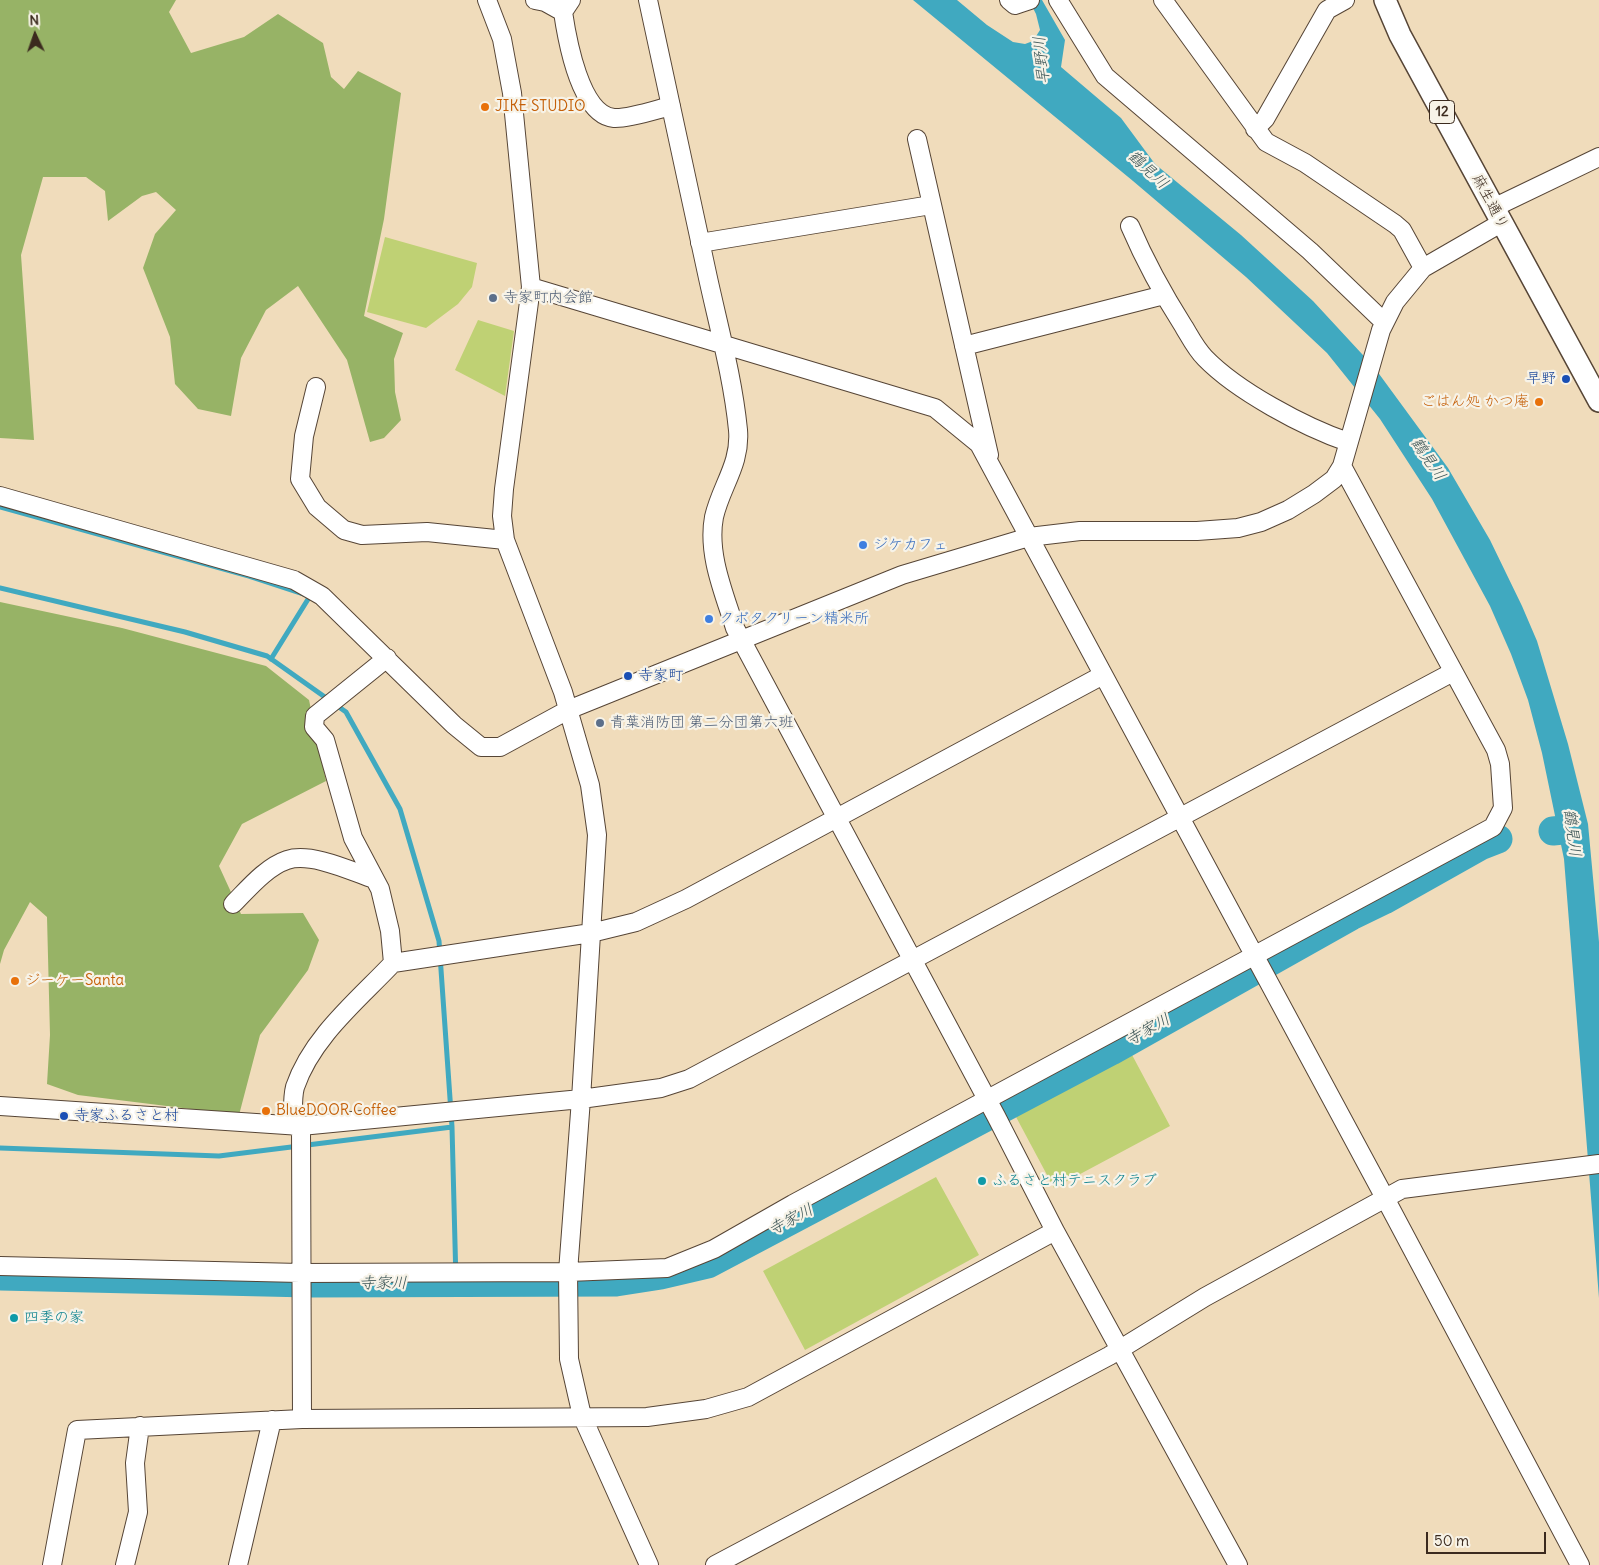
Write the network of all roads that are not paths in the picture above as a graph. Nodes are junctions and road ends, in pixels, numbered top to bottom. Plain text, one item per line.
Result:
1 (487, 0) edge
2 (535, 0) edge
3 (648, 0) edge
4 (1058, 0) edge
5 (1163, 0) edge
6 (1345, 0) edge
7 (1385, 0) edge
8 (567, 6) edge
9 (670, 106) junction
10 (1255, 129) junction
11 (917, 139) dead end
12 (1599, 157) edge
13 (932, 205) junction
14 (1497, 216) junction
15 (1130, 226) dead end
16 (700, 243) junction
17 (1423, 268) junction
18 (531, 287) junction
19 (1164, 295) junction
20 (1383, 326) junction
21 (722, 343) junction
22 (964, 346) junction
23 (316, 387) dead end
24 (1599, 401) edge
25 (1350, 436) junction
26 (992, 465) junction
27 (1342, 466) junction
28 (0, 496) edge
29 (1030, 537) junction
30 (505, 540) junction
31 (740, 640) junction
32 (387, 658) junction
33 (1453, 672) junction
34 (1103, 675) junction
35 (568, 710) junction
36 (1179, 816) junction
37 (836, 818) junction
38 (374, 878) junction
39 (232, 904) dead end
40 (592, 933) junction
41 (911, 960) junction
42 (393, 963) junction
43 (1258, 963) junction
44 (581, 1099) junction
45 (0, 1106) edge
46 (992, 1107) junction
47 (297, 1126) junction
48 (1599, 1164) edge
49 (1385, 1198) junction
50 (1055, 1231) junction
51 (0, 1266) edge
52 (568, 1272) junction
53 (300, 1274) junction
54 (1120, 1350) junction
55 (582, 1416) junction
56 (302, 1419) junction
57 (272, 1420) junction
58 (140, 1426) junction
59 (52, 1565) edge
60 (125, 1565) edge
61 (238, 1565) edge
62 (649, 1565) edge
63 (715, 1565) edge
64 (1238, 1565) edge
65 (1580, 1565) edge

1 - 18 street
2 - 8 street
3 - 9 street
4 - 20 street
5 - 10 street
6 - 10 street
7 - 14 main road, 麻生通り / 12
8 - 9 street
9 - 16 street
10 - 17 street
11 - 13 street
12 - 14 street
13 - 16 street
13 - 22 street
14 - 17 street
14 - 24 main road, 麻生通り / 12
15 - 19 street
16 - 21 street
17 - 20 street
18 - 21 street
18 - 30 street
19 - 22 street
19 - 25 street
20 - 25 street
21 - 26 street
21 - 31 street
22 - 26 street
23 - 30 street
25 - 27 street
26 - 29 street
27 - 29 street
27 - 33 street
28 - 32 street
29 - 31 street
29 - 34 street
30 - 35 street
31 - 35 street
31 - 37 street
32 - 35 street
32 - 38 street
33 - 36 street
33 - 43 street
34 - 36 street
34 - 37 street
35 - 40 street
36 - 41 street
36 - 43 street
37 - 40 street
37 - 41 street
38 - 39 street
38 - 42 street
40 - 42 street
40 - 44 street
41 - 44 street
41 - 46 street
42 - 47 street
43 - 46 street
43 - 49 street
44 - 47 street
44 - 52 street
45 - 47 street
46 - 50 street
46 - 52 street
47 - 53 street
48 - 49 street
49 - 54 street
49 - 65 street
50 - 54 street
50 - 55 street
51 - 53 street
52 - 53 street
52 - 55 street
53 - 56 street
54 - 63 street
54 - 64 street
55 - 56 street
55 - 62 street
56 - 57 street
57 - 58 street
57 - 61 street
58 - 59 street
58 - 60 street

